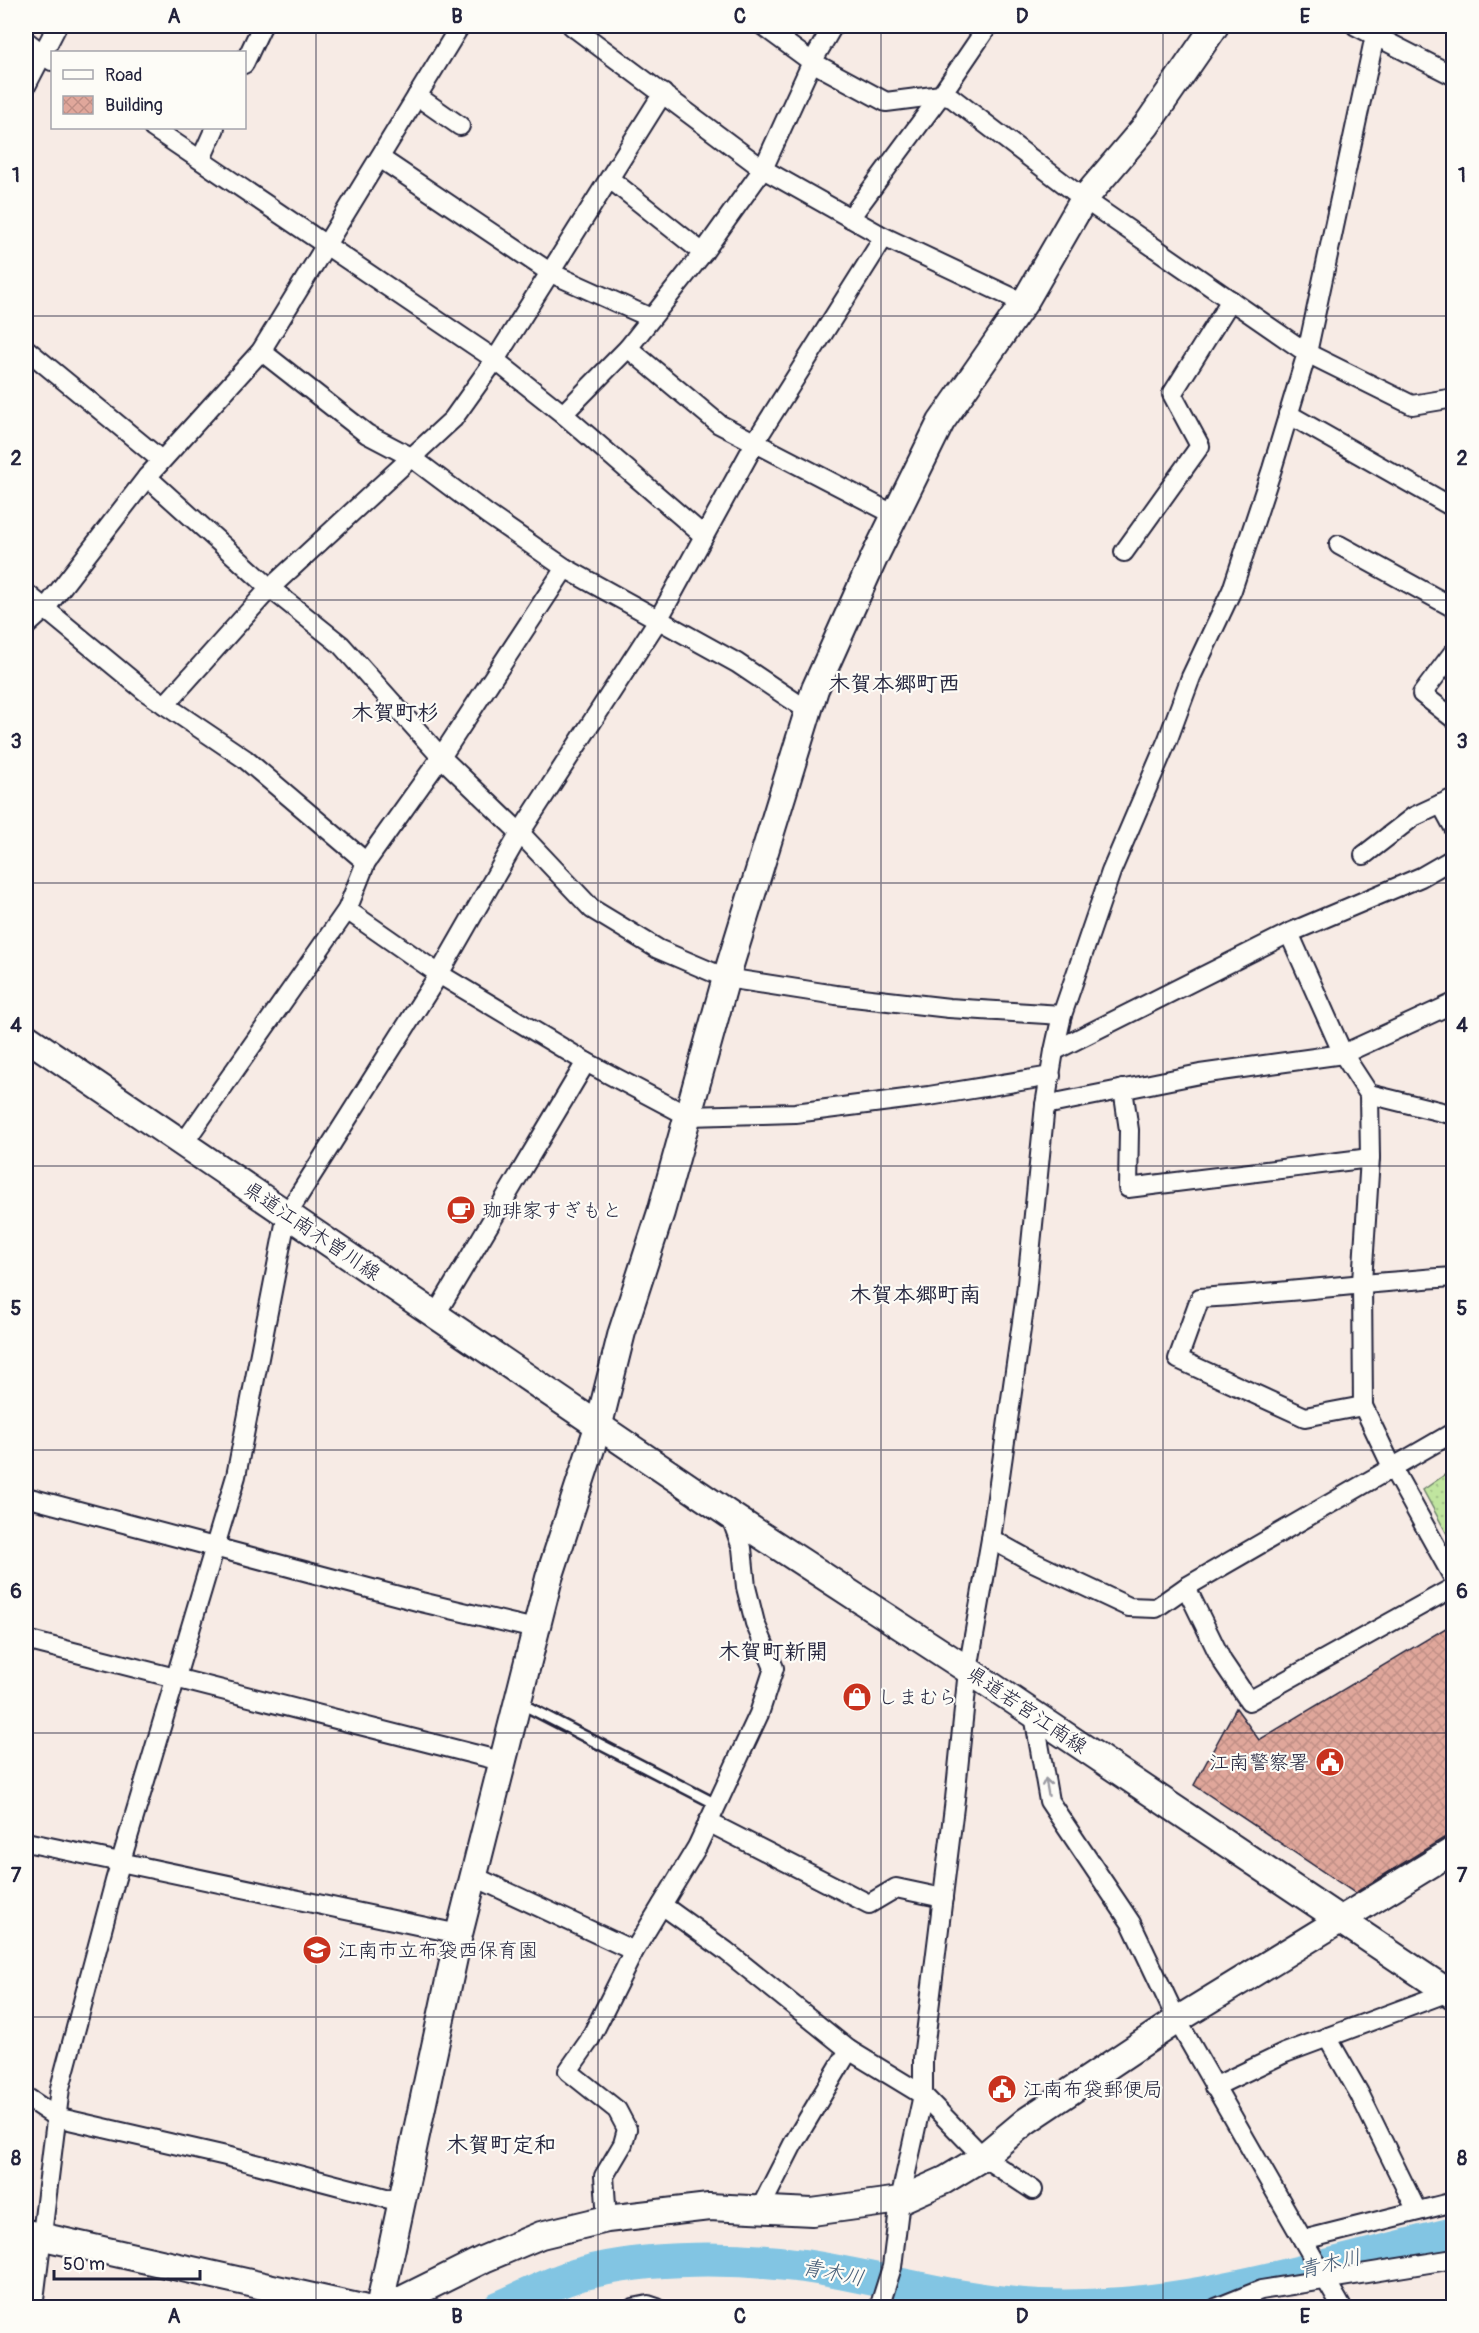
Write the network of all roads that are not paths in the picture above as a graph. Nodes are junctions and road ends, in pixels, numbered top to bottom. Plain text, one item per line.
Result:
1 (57, 26) edge
2 (262, 26) edge
3 (460, 26) edge
4 (572, 26) edge
5 (763, 26) edge
6 (833, 26) edge
7 (988, 26) edge
8 (1215, 26) edge
9 (1356, 26) edge
10 (1375, 30) edge
11 (26, 41) edge
12 (48, 58) edge
13 (246, 60) edge
14 (812, 63) junction
15 (1454, 76) edge
16 (26, 86) edge
17 (663, 93) junction
18 (941, 95) junction
19 (417, 96) junction
20 (460, 126) dead end
21 (155, 129) edge
22 (215, 129) edge
23 (380, 158) junction
24 (201, 159) junction
25 (763, 169) junction
26 (610, 179) junction
27 (1084, 199) junction
28 (850, 218) junction
29 (884, 237) junction
30 (325, 246) junction
31 (703, 253) junction
32 (551, 273) junction
33 (1232, 300) junction
34 (1024, 303) junction
35 (651, 318) junction
36 (628, 348) junction
37 (26, 349) edge
38 (261, 351) junction
39 (1307, 352) junction
40 (495, 360) junction
41 (1454, 398) edge
42 (563, 414) junction
43 (1288, 414) junction
44 (755, 443) junction
45 (411, 457) junction
46 (162, 460) junction
47 (147, 477) junction
48 (1454, 508) edge
49 (895, 515) junction
50 (704, 536) junction
51 (1339, 545) dead end
52 (1124, 552) dead end
53 (565, 568) junction
54 (270, 588) junction
55 (26, 593) edge
56 (1454, 608) edge
57 (45, 609) junction
58 (658, 620) junction
59 (26, 626) edge
60 (1452, 654) edge
61 (165, 705) junction
62 (810, 712) junction
63 (1454, 719) edge
64 (441, 757) junction
65 (1447, 801) edge
66 (1454, 828) edge
67 (520, 833) junction
68 (1364, 855) dead end
69 (1454, 858) edge
70 (366, 862) junction
71 (347, 910) junction
72 (1289, 933) junction
73 (440, 974) junction
74 (726, 978) junction
75 (1454, 1003) edge
76 (1062, 1014) junction
77 (26, 1037) edge
78 (1054, 1051) junction
79 (1343, 1054) junction
80 (586, 1062) junction
81 (1051, 1076) junction
82 (1123, 1089) junction
83 (1369, 1094) junction
84 (1045, 1105) junction
85 (1454, 1115) edge
86 (688, 1116) junction
87 (183, 1144) junction
88 (1370, 1158) junction
89 (287, 1214) junction
90 (1454, 1277) edge
91 (1362, 1282) junction
92 (436, 1314) junction
93 (1363, 1406) junction
94 (599, 1424) junction
95 (1454, 1432) edge
96 (1393, 1469) junction
97 (26, 1497) edge
98 (730, 1515) junction
99 (991, 1539) junction
100 (215, 1546) junction
101 (1454, 1579) edge
102 (1186, 1587) junction
103 (1454, 1587) edge
104 (535, 1629) junction
105 (26, 1640) edge
106 (968, 1670) junction
107 (177, 1678) junction
108 (516, 1701) junction
109 (1034, 1715) junction
110 (501, 1761) junction
111 (716, 1804) junction
112 (708, 1822) junction
113 (26, 1842) edge
114 (1454, 1850) edge
115 (121, 1863) junction
116 (473, 1876) junction
117 (943, 1898) junction
118 (662, 1905) junction
119 (1341, 1919) junction
120 (459, 1934) junction
121 (634, 1952) junction
122 (1452, 1993) edge
123 (1177, 2020) junction
124 (1327, 2037) junction
125 (849, 2050) junction
126 (1214, 2087) junction
127 (923, 2095) junction
128 (26, 2097) edge
129 (56, 2117) junction
130 (982, 2157) junction
131 (1033, 2190) dead end
132 (900, 2200) junction
133 (401, 2202) junction
134 (1454, 2202) edge
135 (760, 2209) junction
136 (1417, 2211) junction
137 (607, 2219) junction
138 (34, 2235) edge
139 (1307, 2247) junction
140 (1454, 2259) edge
141 (1324, 2277) junction
142 (882, 2301) edge
143 (350, 2306) edge
144 (34, 2307) edge
145 (378, 2307) edge
146 (385, 2307) edge
147 (633, 2307) edge
148 (656, 2307) edge
149 (1216, 2307) edge
150 (1342, 2307) edge

1 - 12 street
2 - 13 street
3 - 19 street
4 - 17 street
5 - 14 street
6 - 14 street
7 - 18 street
8 - 27 street
9 - 10 street
10 - 15 street
10 - 39 street
11 - 12 street
12 - 16 street
14 - 18 street
14 - 25 street
17 - 25 street
17 - 26 street
18 - 27 street
18 - 28 street
19 - 20 street
19 - 23 street
21 - 24 street
22 - 24 street
23 - 30 street
23 - 32 street
24 - 30 street
25 - 28 street
25 - 31 street
26 - 31 street
26 - 32 street
27 - 33 street
27 - 34 street
28 - 29 street
29 - 34 street
29 - 44 street
30 - 38 street
30 - 40 street
31 - 35 street
32 - 35 street
32 - 40 street
33 - 39 street
33 - 52 street
34 - 49 street
35 - 36 street
36 - 42 street
36 - 44 street
37 - 46 street
38 - 45 street
38 - 46 street
39 - 41 street
39 - 43 street
40 - 42 street
40 - 45 street
42 - 50 street
43 - 48 street
43 - 76 street
44 - 49 street
44 - 50 street
45 - 53 street
45 - 54 street
46 - 47 street
47 - 54 street
47 - 57 street
49 - 62 street
50 - 58 street
51 - 56 street
53 - 58 street
53 - 64 street
54 - 61 street
54 - 64 street
55 - 57 street
57 - 59 street
57 - 61 street
58 - 62 street
58 - 67 street
60 - 63 street
61 - 70 street
62 - 74 street
64 - 67 street
64 - 70 street
65 - 66 street
65 - 68 street
67 - 73 street
67 - 74 street
69 - 72 street
70 - 71 street
71 - 73 street
71 - 87 street
72 - 78 street
72 - 79 street
73 - 80 street
73 - 89 street
74 - 76 street
74 - 86 street
75 - 79 street
76 - 78 street
77 - 87 street, 県道江南木曽川線
78 - 81 street
79 - 82 street
79 - 83 street
80 - 86 street
80 - 92 street
81 - 84 street
81 - 86 street
82 - 84 street
82 - 88 street
83 - 85 street
83 - 88 street
84 - 99 street
86 - 94 street
87 - 89 street, 県道江南木曽川線
88 - 91 street
89 - 92 street, 県道江南木曽川線
89 - 100 street
90 - 91 street
91 - 93 street
91 - 93 street
92 - 94 street, 県道江南木曽川線
93 - 96 street
94 - 98 street, 県道若宮江南線
94 - 104 street
95 - 96 street
96 - 101 street
96 - 102 street
97 - 100 street
98 - 106 street, 県道若宮江南線
98 - 111 street
99 - 102 street
99 - 106 street
100 - 104 street
100 - 107 street
102 - 103 street
104 - 108 street
105 - 107 street
106 - 109 street, 県道若宮江南線
106 - 117 street
107 - 110 street
107 - 115 street
108 - 110 street
108 - 111 lane
109 - 119 street, 県道若宮江南線
123 -> 109 street
110 - 116 street
111 - 112 street
112 - 117 street
112 - 118 street
113 - 115 street
114 - 119 street
115 - 120 street
115 - 129 street
116 - 120 street
116 - 121 street
117 - 127 street
118 - 121 street
118 - 125 street
119 - 122 street, 県道若宮江南線
119 - 123 street
120 - 133 street
121 - 137 street
122 - 124 street
123 - 126 street
123 - 130 street
124 - 126 street
124 - 136 street
125 - 127 street
125 - 135 street
126 - 139 street
127 - 130 street
127 - 132 street
128 - 129 street
129 - 133 street
129 - 138 street
130 - 131 street
130 - 132 street
132 - 135 street
132 - 142 street
133 - 145 street
134 - 136 street
135 - 137 street
136 - 139 street
137 - 146 street
138 - 143 street
138 - 144 street
139 - 141 street
140 - 141 street
141 - 149 street
141 - 150 street
147 - 148 street

